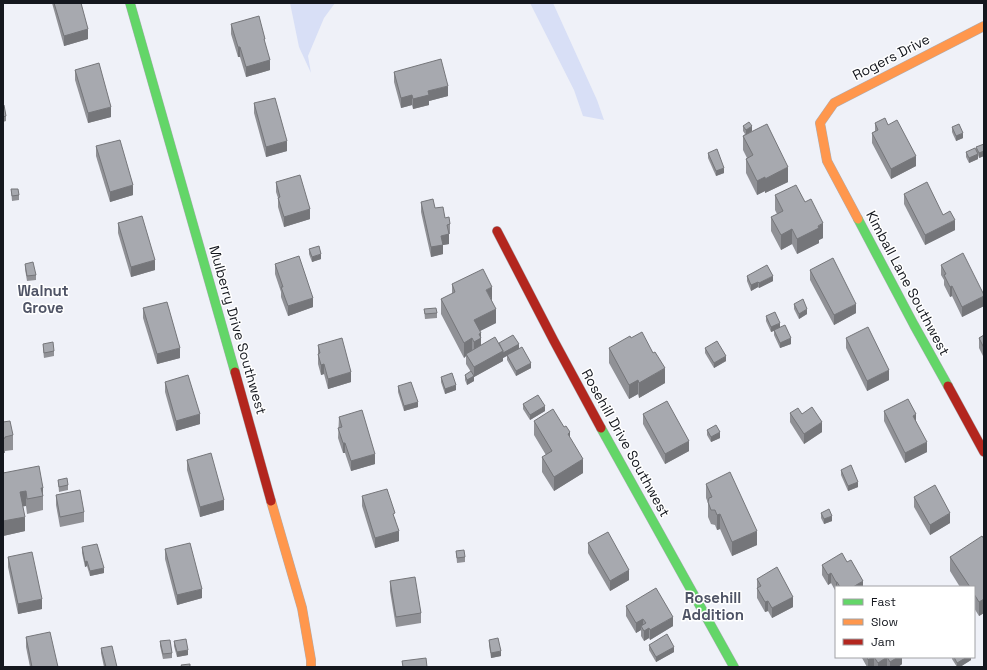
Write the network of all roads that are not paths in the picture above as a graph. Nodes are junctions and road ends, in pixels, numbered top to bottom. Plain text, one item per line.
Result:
1 (130, 3) edge
2 (984, 26) edge
3 (820, 123) joint
4 (497, 231) dead end
5 (984, 452) edge
6 (311, 667) edge
7 (734, 667) edge

1 - 6 street, Mulberry Drive Southwest
2 - 3 street, Rogers Drive
3 - 5 street, Kimball Lane Southwest
4 - 7 street, Rosehill Drive Southwest

